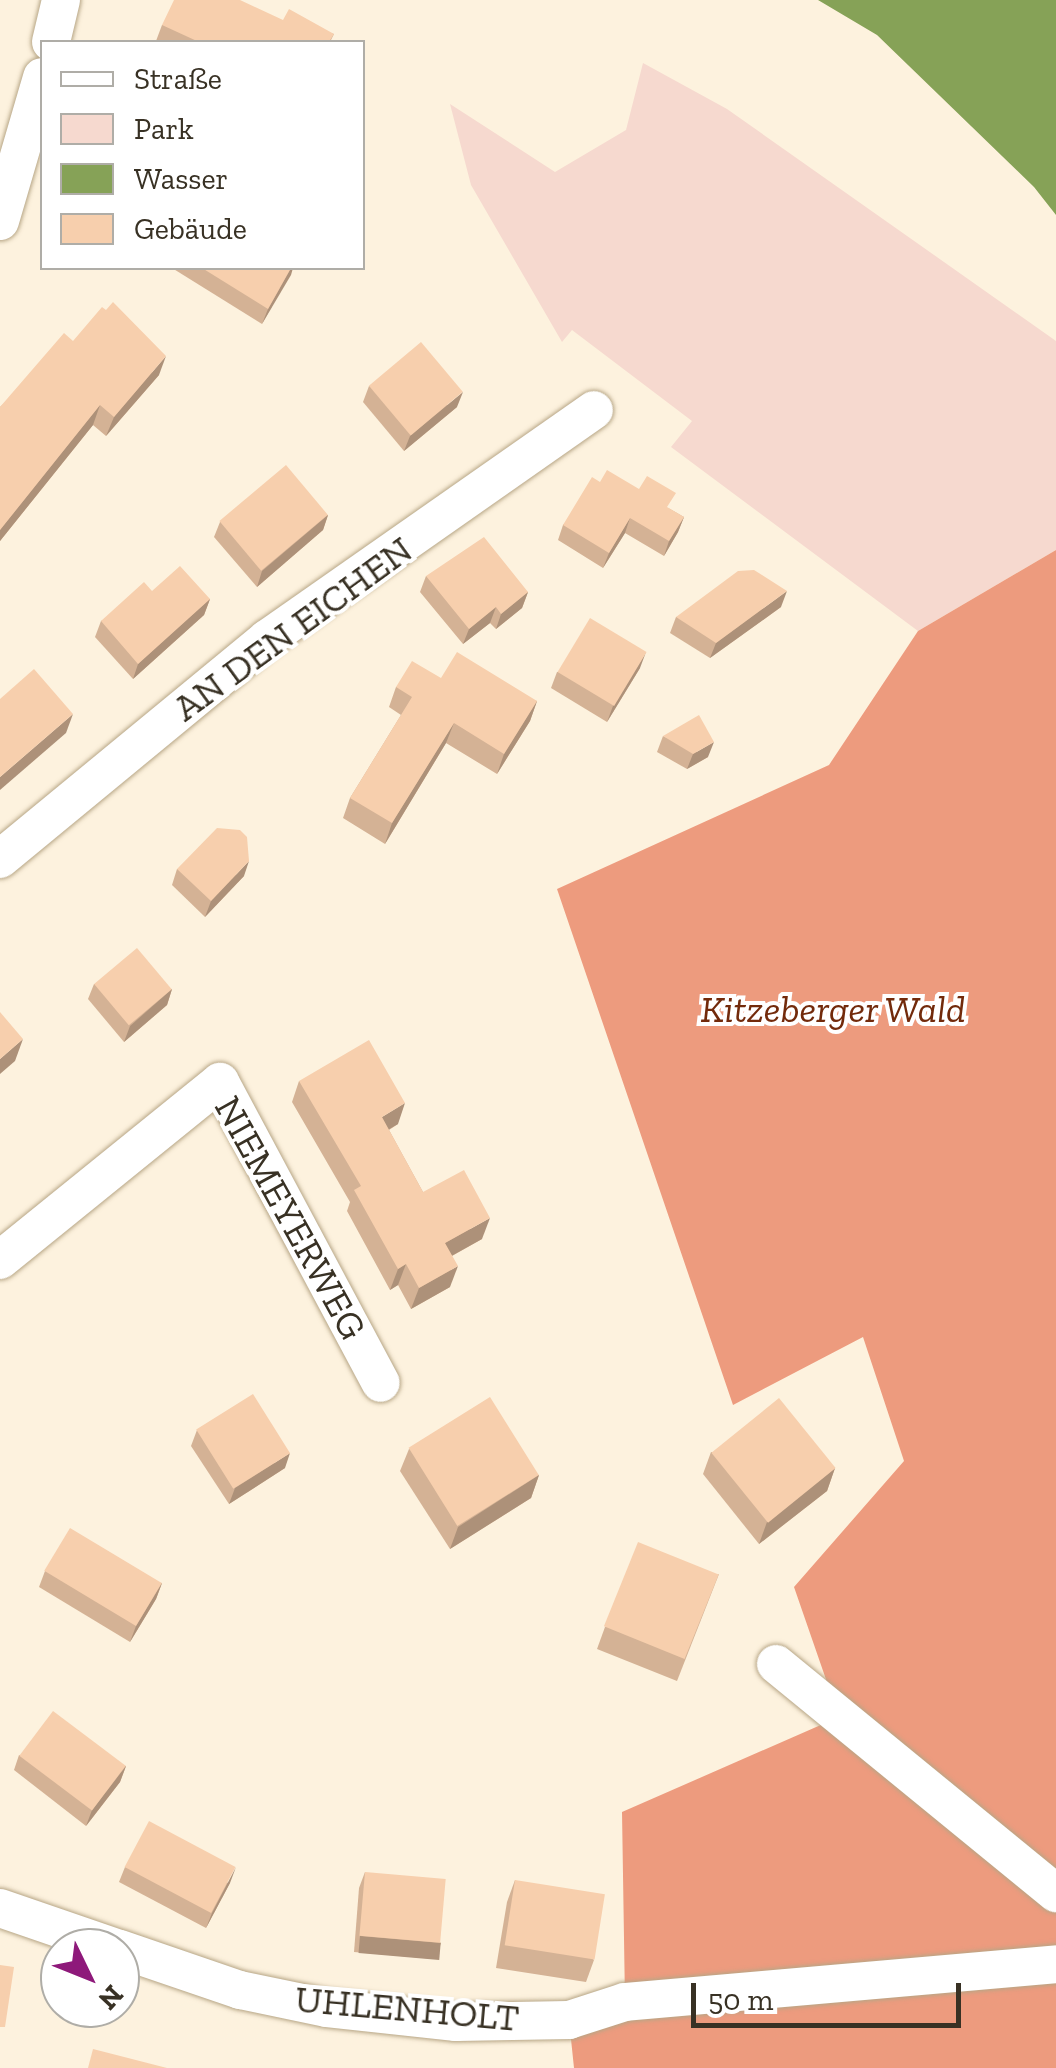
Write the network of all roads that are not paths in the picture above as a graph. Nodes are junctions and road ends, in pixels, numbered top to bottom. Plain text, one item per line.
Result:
1 (61, 0) edge
2 (51, 40) edge
3 (40, 84) edge
4 (0, 221) edge
5 (594, 410) dead end
6 (0, 859) edge
7 (0, 1260) edge
8 (381, 1384) dead end
9 (776, 1664) dead end
10 (1056, 1894) edge
11 (0, 1908) edge
12 (58, 1928) edge
13 (140, 1956) edge
14 (1056, 1964) edge

1 - 2 street
3 - 4 street
5 - 6 street, AN DEN EICHEN
7 - 8 street, NIEMEYERWEG
9 - 10 street
11 - 12 street, UHLENHOLT
13 - 14 street, UHLENHOLT

